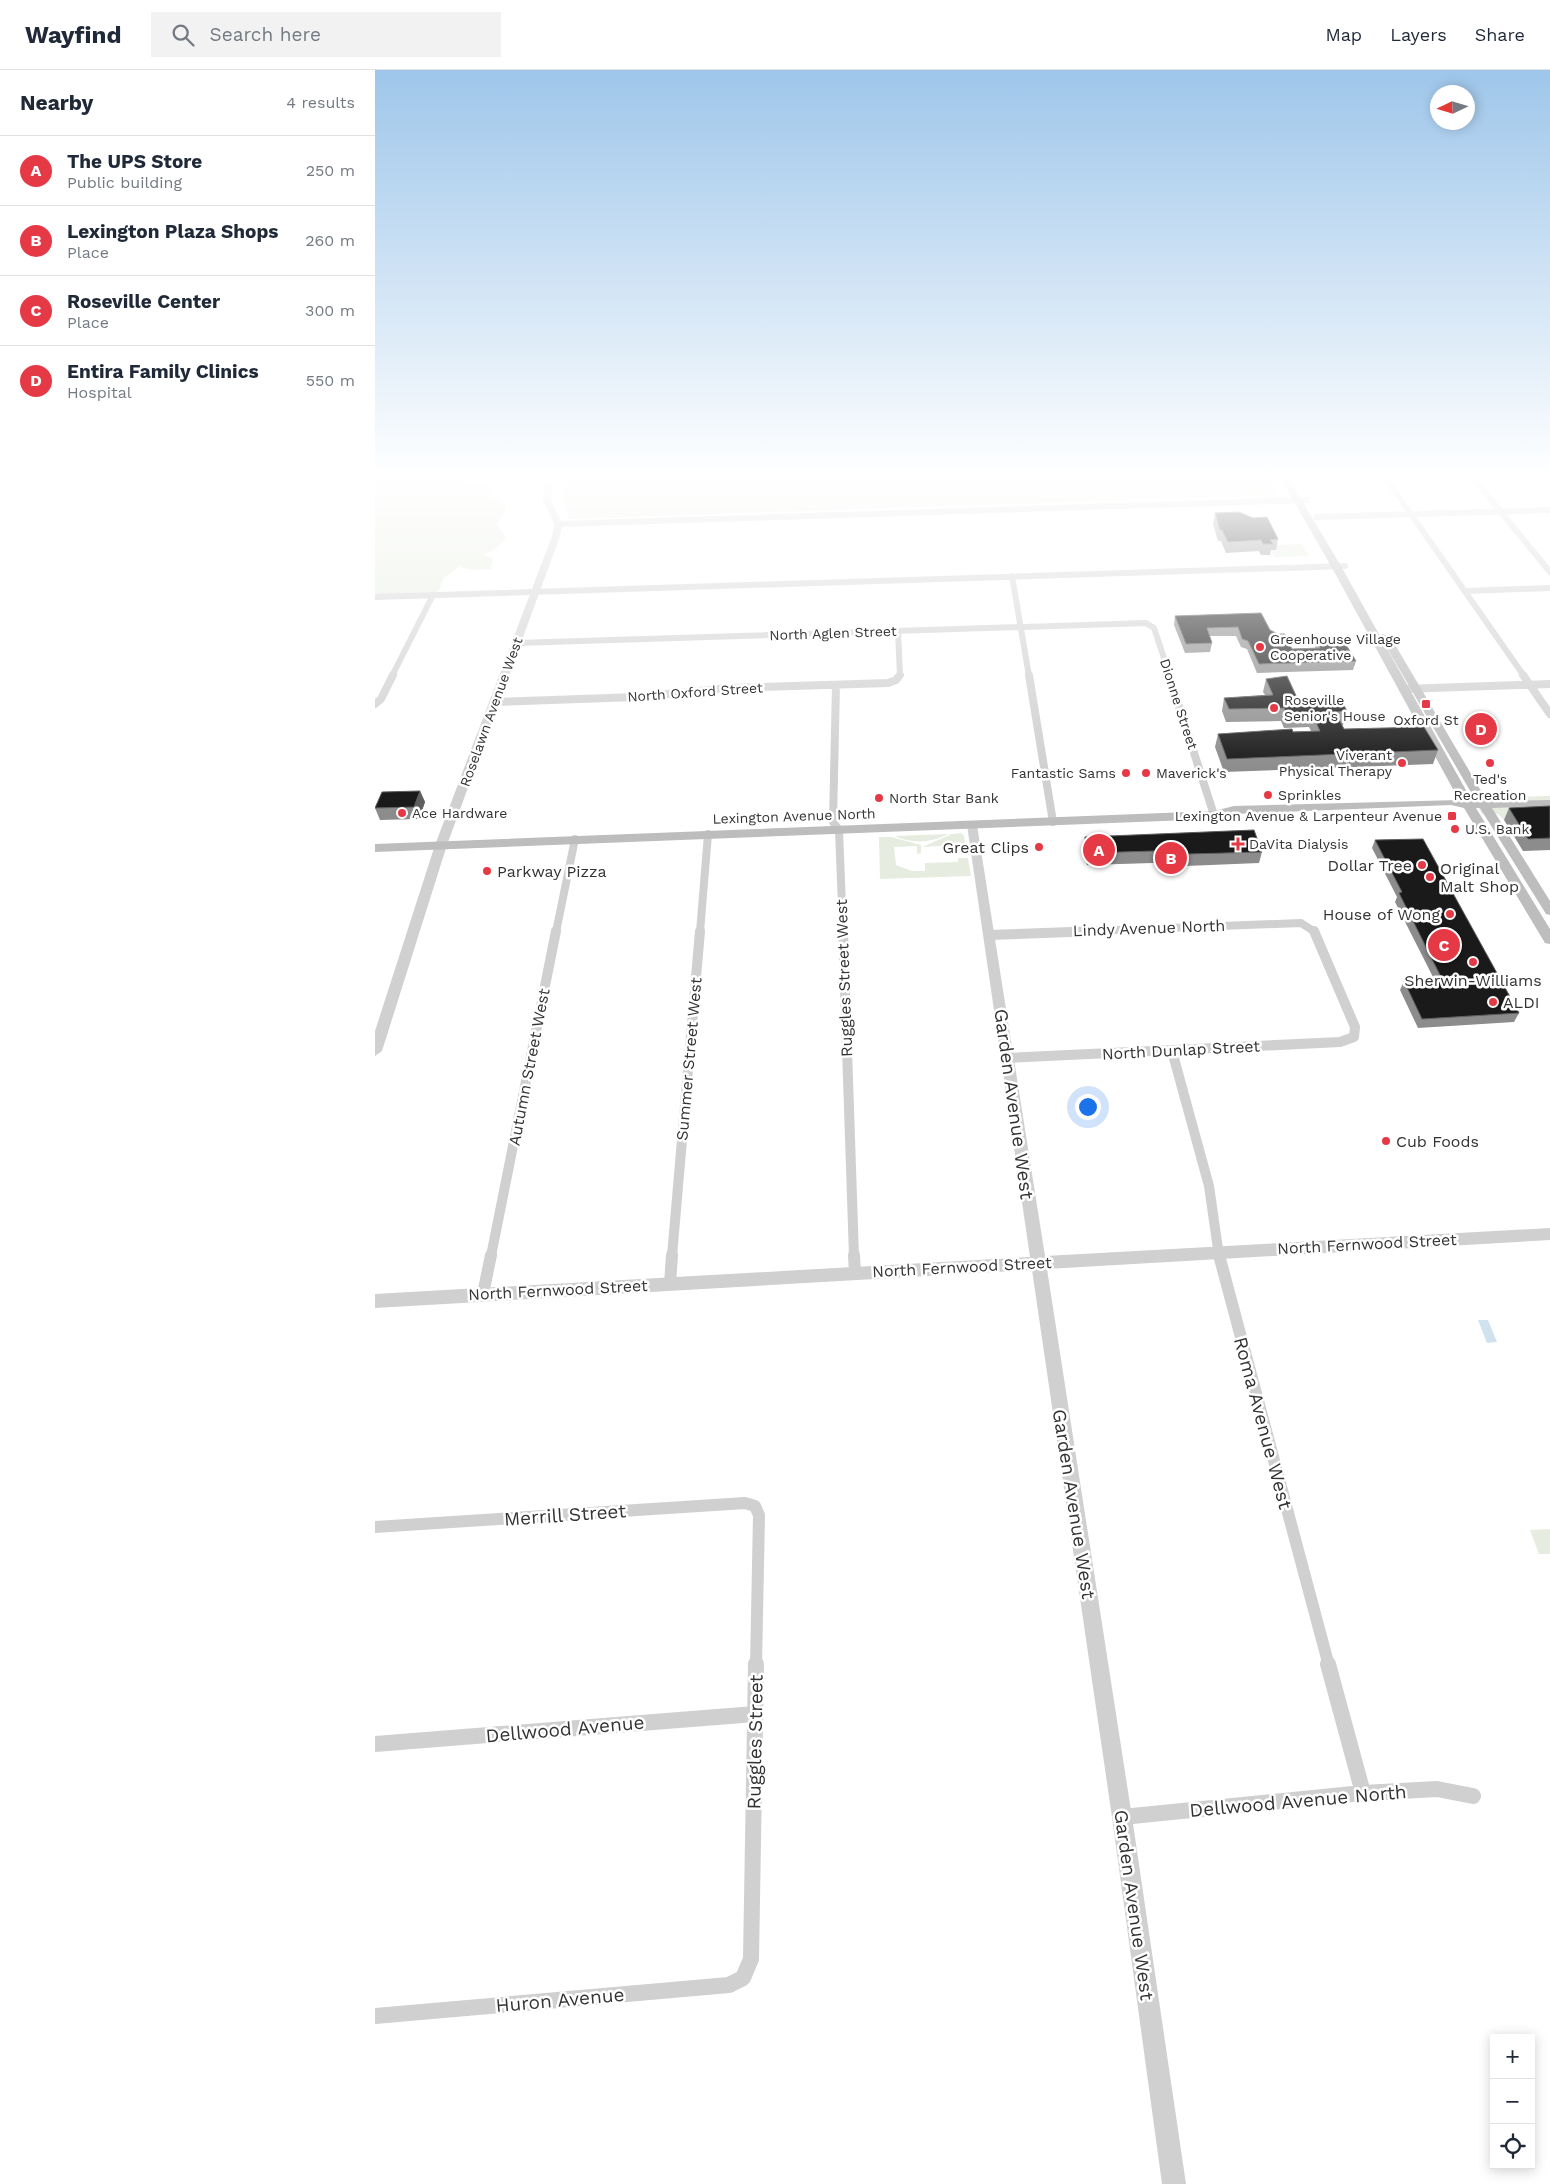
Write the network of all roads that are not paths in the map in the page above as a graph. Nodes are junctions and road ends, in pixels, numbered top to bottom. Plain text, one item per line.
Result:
1 (542, 573) edge
2 (1122, 573) edge
3 (1343, 573) edge
4 (1344, 573) edge
5 (1452, 573) edge
6 (1012, 576) junction
7 (1550, 588) edge
8 (1465, 591) junction
9 (535, 592) junction
10 (433, 595) junction
11 (375, 597) edge
12 (1150, 625) joint
13 (1021, 628) junction
14 (898, 631) junction
15 (517, 643) junction
16 (1529, 684) junction
17 (1550, 684) edge
18 (836, 685) junction
19 (1417, 688) junction
20 (1403, 689) junction
21 (495, 702) junction
22 (375, 704) edge
23 (1550, 714) edge
24 (1550, 803) edge
25 (1468, 805) junction
26 (1484, 805) junction
27 (1214, 815) junction
28 (1053, 822) junction
29 (972, 825) junction
30 (839, 830) junction
31 (708, 834) junction
32 (575, 839) junction
33 (441, 845) junction
34 (375, 848) edge
35 (1550, 911) edge
36 (989, 935) junction
37 (1550, 940) edge
38 (1354, 1037) joint
39 (375, 1051) edge
40 (1172, 1051) junction
41 (1008, 1058) junction
42 (1550, 1234) edge
43 (1217, 1252) junction
44 (1037, 1263) junction
45 (855, 1273) junction
46 (670, 1284) junction
47 (483, 1294) junction
48 (375, 1301) edge
49 (755, 1506) joint
50 (375, 1527) edge
51 (755, 1714) junction
52 (375, 1744) edge
53 (1363, 1793) junction
54 (1473, 1796) dead end
55 (1122, 1817) junction
56 (743, 1978) joint
57 (375, 2016) edge
58 (1174, 2184) edge

1 - 9 street, Roselawn Avenue West
2 - 6 street
3 - 20 main road
4 - 19 main road
5 - 8 street
6 - 9 street
6 - 13 street
7 - 8 street
8 - 16 street
9 - 10 street
9 - 15 street, Roselawn Avenue West
10 - 11 street
10 - 22 street
12 - 13 street, North Aglen Street
12 - 27 street, Dionne Street
13 - 14 street, North Aglen Street
13 - 28 street
14 - 15 street, North Aglen Street
14 - 18 street, North Oxford Street
15 - 21 street, Roselawn Avenue West
16 - 17 street
16 - 19 street
16 - 23 street
18 - 21 street, North Oxford Street
18 - 30 street, Ruggles Street West
19 - 20 street
19 - 26 main road
20 - 25 main road
21 - 33 street, Roselawn Avenue West
24 - 26 main road, Lexington Avenue North
25 - 26 main road, Lexington Avenue North
25 - 27 main road, Lexington Avenue North
25 - 37 main road
26 - 35 main road
27 - 28 main road, Lexington Avenue North
28 - 29 main road, Lexington Avenue North
29 - 30 main road, Lexington Avenue North
29 - 36 street, Garden Avenue West
30 - 31 main road, Lexington Avenue North
30 - 45 street, Ruggles Street West
31 - 32 main road, Lexington Avenue North
31 - 46 street, Summer Street West
32 - 33 main road, Lexington Avenue North
32 - 47 street, Autumn Street West
33 - 34 main road, Lexington Avenue North
33 - 39 street, Roselawn Avenue West
36 - 38 street, Lindy Avenue North
36 - 41 street, Garden Avenue West
38 - 40 street, North Dunlap Street
40 - 41 street, North Dunlap Street
40 - 43 street, Roma Avenue West
41 - 44 street, Garden Avenue West
42 - 43 street, North Fernwood Street
43 - 44 street, North Fernwood Street
43 - 53 street, Roma Avenue West
44 - 45 street, North Fernwood Street
44 - 55 street, Garden Avenue West
45 - 46 street, North Fernwood Street
46 - 47 street, North Fernwood Street
47 - 48 street, North Fernwood Street
49 - 50 street, Merrill Street
49 - 51 street, Ruggles Street
51 - 52 street, Dellwood Avenue
51 - 56 street, Ruggles Street
53 - 54 street, Dellwood Avenue North
53 - 55 street, Dellwood Avenue North
55 - 58 street, Garden Avenue West
56 - 57 street, Huron Avenue

